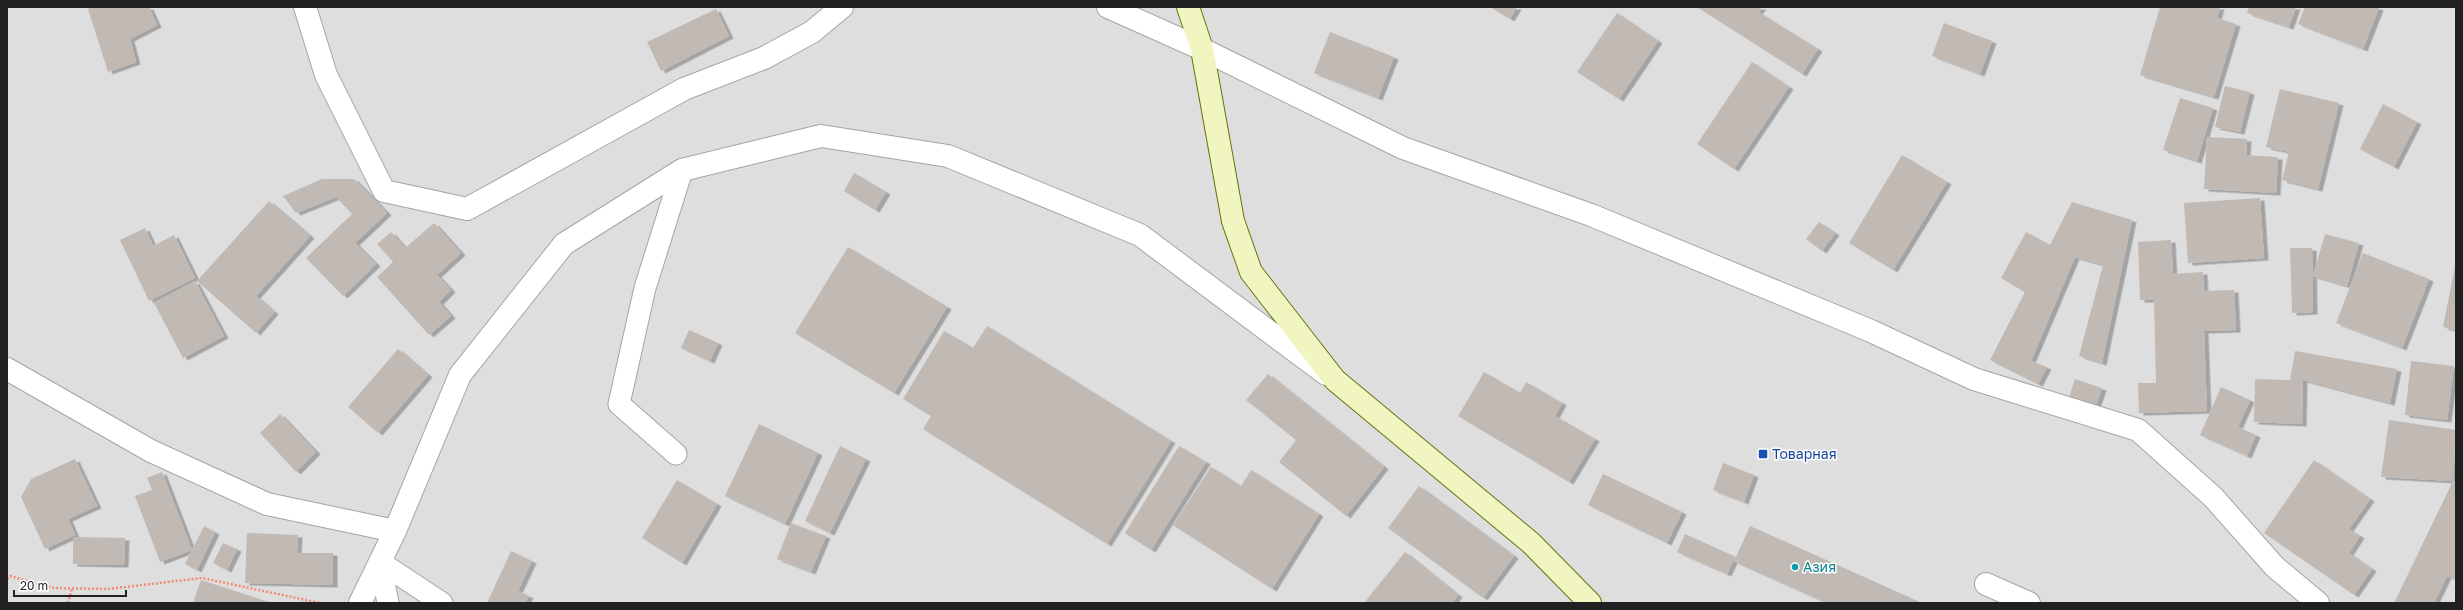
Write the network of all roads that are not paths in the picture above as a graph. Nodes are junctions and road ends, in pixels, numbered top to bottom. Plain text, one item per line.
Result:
1 (305, 7) edge
2 (842, 7) edge
3 (1108, 7) edge
4 (1188, 7) edge
5 (1202, 49) junction
6 (682, 170) junction
7 (7, 369) edge
8 (1335, 380) junction
9 (676, 454) dead end
10 (395, 531) junction
11 (380, 562) junction
12 (1986, 584) dead end
13 (360, 603) edge
14 (388, 603) edge
15 (442, 603) edge
16 (1590, 603) edge
17 (2029, 603) edge
18 (2318, 603) edge

1 - 2 street
3 - 5 street
4 - 5 street
5 - 8 street
5 - 18 street
6 - 8 street
6 - 9 lane
6 - 10 street
7 - 10 street
8 - 16 street
10 - 11 street
11 - 13 street
11 - 14 lane
11 - 15 lane
12 - 17 street

